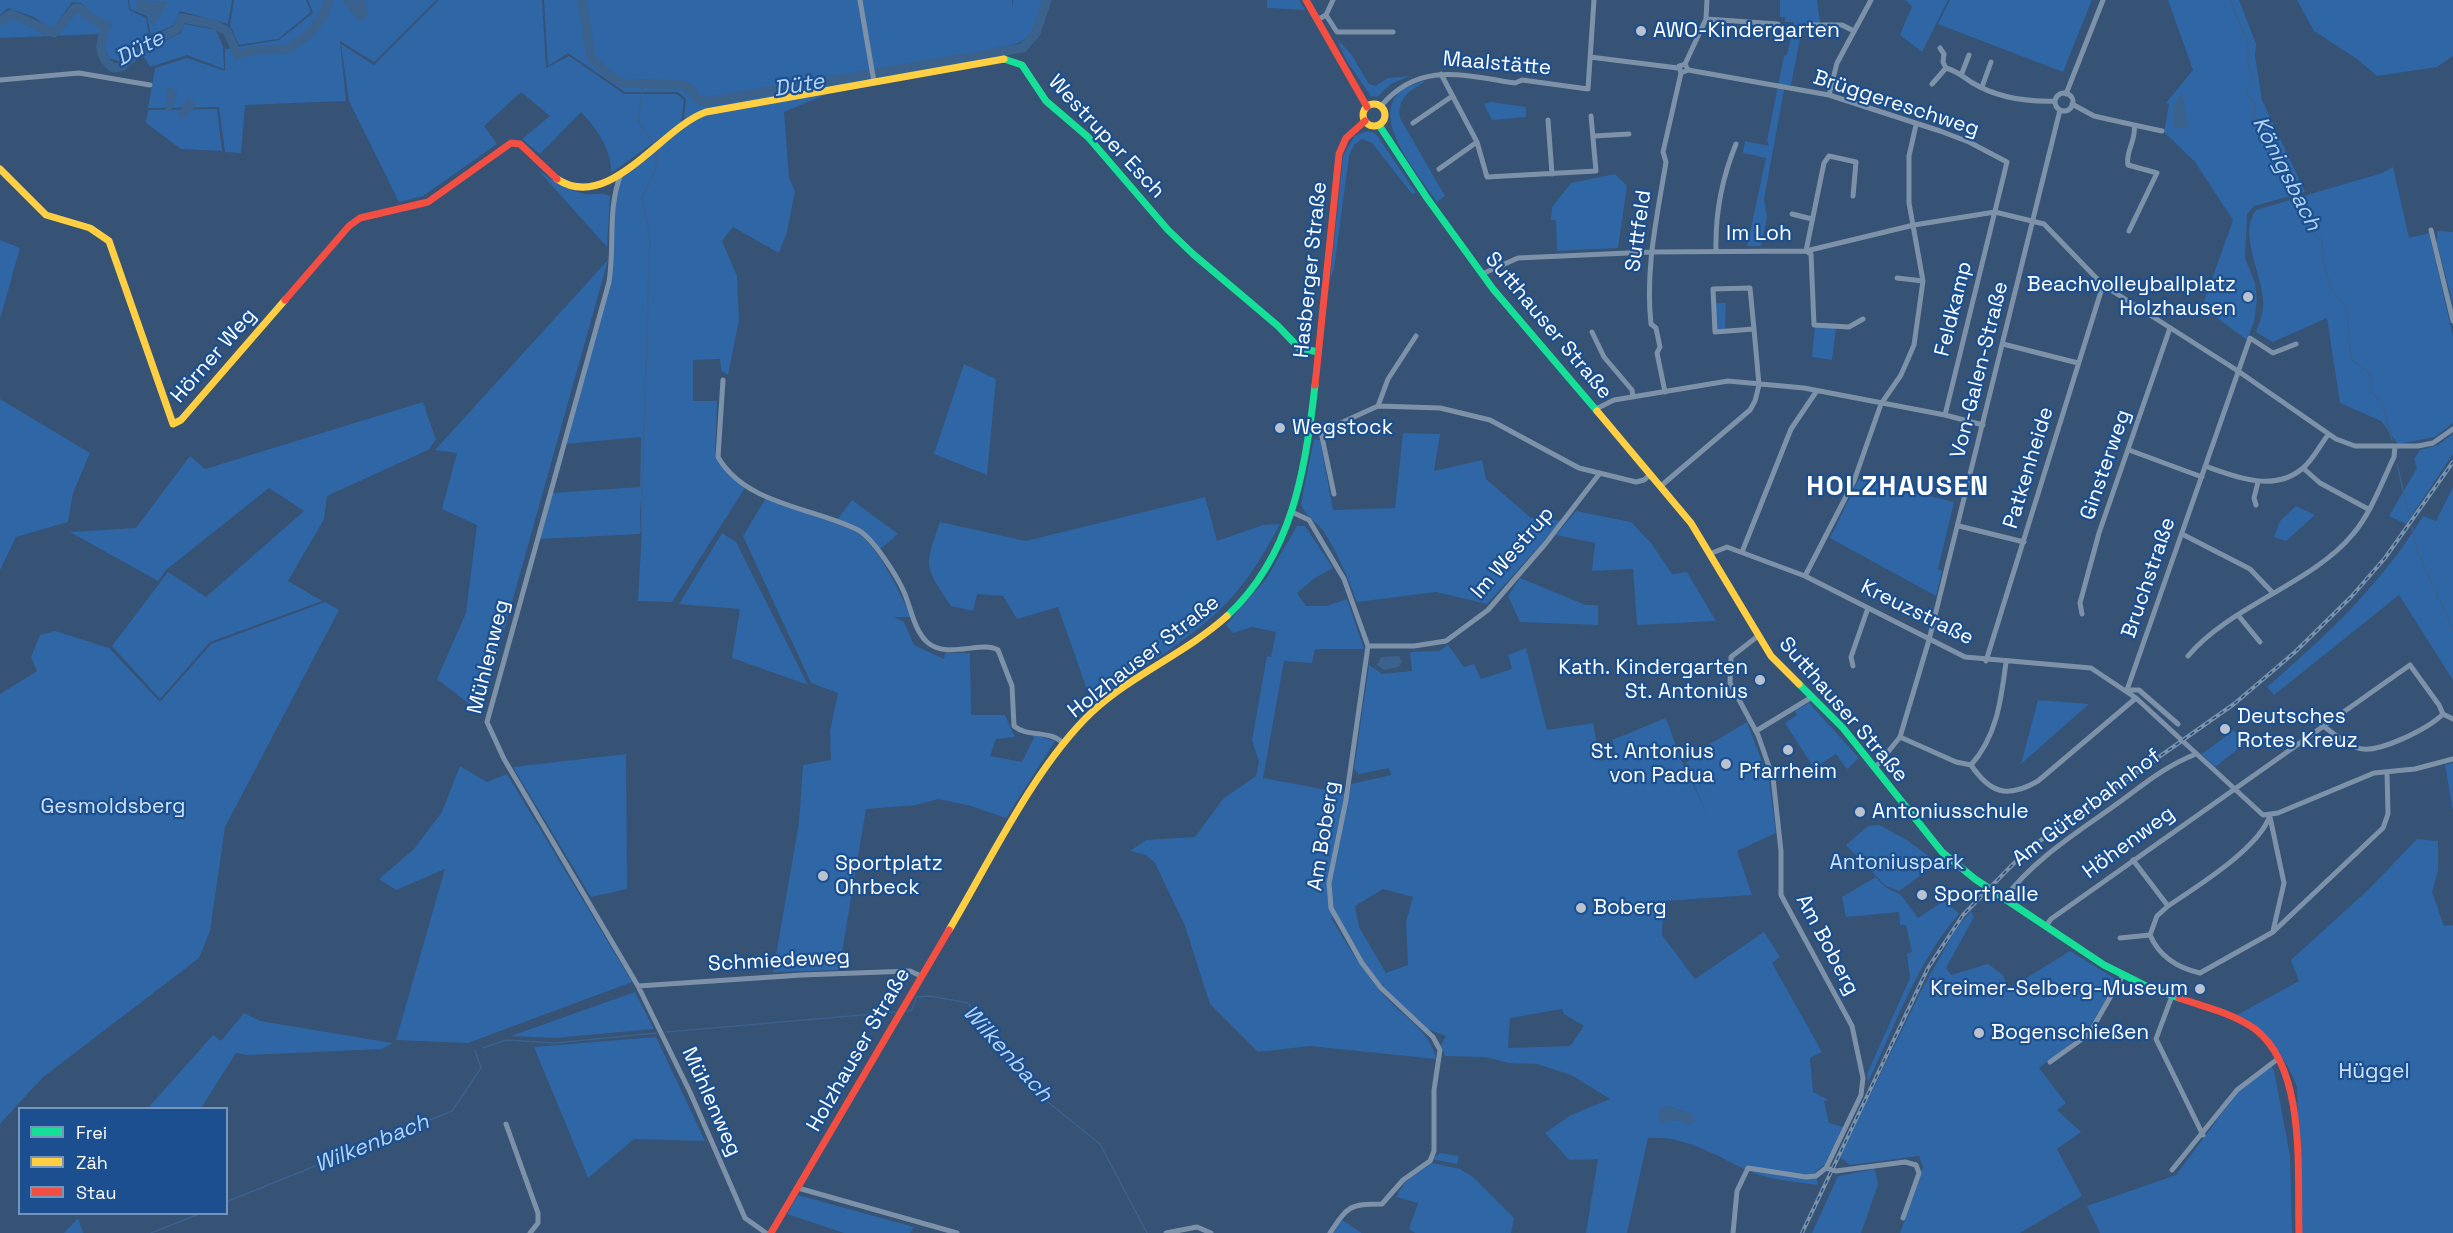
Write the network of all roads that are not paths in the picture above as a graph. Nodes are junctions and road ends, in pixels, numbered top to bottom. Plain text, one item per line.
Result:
1 (860, 0) edge
2 (1306, 0) edge
3 (1333, 0) edge
4 (1594, 0) edge
5 (1707, 0) edge
6 (1871, 0) edge
7 (2103, 0) edge
8 (1326, 15) junction
9 (1706, 19) junction
10 (1317, 21) junction
11 (1778, 24) dead end
12 (1808, 25) dead end
13 (1854, 31) junction
14 (1393, 32) dead end
15 (1940, 48) dead end
16 (1969, 56) dead end
17 (1590, 57) junction
18 (1991, 62) dead end
19 (1686, 67) junction
20 (1946, 68) junction
21 (1680, 70) junction
22 (1962, 73) junction
23 (1441, 74) junction
24 (874, 76) junction
25 (0, 80) edge
26 (1932, 84) dead end
27 (150, 85) dead end
28 (1982, 87) junction
29 (2066, 94) junction
30 (1829, 95) junction
31 (1451, 97) junction
32 (2055, 101) junction
33 (2072, 104) junction
34 (1381, 106) junction
35 (1367, 107) junction
36 (2060, 110) junction
37 (1591, 116) dead end
38 (1548, 120) dead end
39 (1365, 121) junction
40 (1413, 123) dead end
41 (1379, 125) junction
42 (1916, 125) junction
43 (2134, 125) junction
44 (2162, 131) dead end
45 (1629, 134) dead end
46 (1594, 136) junction
47 (1477, 142) junction
48 (511, 143) joint
49 (1736, 144) dead end
50 (0, 169) edge
51 (1439, 169) dead end
52 (621, 172) junction
53 (1552, 174) junction
54 (1853, 196) dead end
55 (1995, 212) junction
56 (1792, 214) dead end
57 (1812, 219) junction
58 (2034, 221) junction
59 (1914, 225) junction
60 (2431, 230) dead end
61 (2129, 231) dead end
62 (1716, 251) junction
63 (1806, 251) junction
64 (1650, 252) junction
65 (1482, 274) junction
66 (1897, 278) dead end
67 (1923, 281) junction
68 (2103, 285) junction
69 (1863, 319) dead end
70 (2453, 321) edge
71 (2170, 328) junction
72 (1754, 329) junction
73 (1592, 332) dead end
74 (1416, 336) dead end
75 (2003, 344) junction
76 (2296, 344) dead end
77 (1318, 352) junction
78 (2078, 363) junction
79 (2238, 371) junction
80 (723, 380) dead end
81 (1759, 385) junction
82 (1665, 392) junction
83 (1816, 392) junction
84 (1633, 397) junction
85 (1881, 404) junction
86 (1378, 406) junction
87 (1596, 409) junction
88 (1945, 415) junction
89 (1983, 424) junction
90 (2453, 429) edge
91 (1321, 432) junction
92 (1311, 434) junction
93 (2328, 435) junction
94 (2395, 446) junction
95 (2129, 450) junction
96 (2205, 466) junction
97 (2303, 468) junction
98 (1600, 473) junction
99 (1652, 474) junction
100 (2202, 477) junction
101 (2258, 482) junction
102 (1662, 484) junction
103 (1334, 494) dead end
104 (2256, 505) dead end
105 (2368, 509) junction
106 (1294, 513) junction
107 (1959, 526) junction
108 (2182, 534) junction
109 (2024, 542) junction
110 (1742, 552) junction
111 (1712, 553) junction
112 (1806, 576) junction
113 (2273, 593) junction
114 (1868, 608) junction
115 (2082, 614) dead end
116 (2238, 615) junction
117 (1758, 636) junction
118 (1929, 639) junction
119 (2260, 642) dead end
120 (1368, 646) junction
121 (2188, 656) dead end
122 (1986, 661) junction
123 (2006, 662) junction
124 (1853, 666) dead end
125 (2127, 690) junction
126 (1812, 697) junction
127 (2136, 698) junction
128 (2443, 714) junction
129 (2453, 720) edge
130 (2178, 724) dead end
131 (2322, 725) junction
132 (1756, 731) junction
133 (1900, 738) junction
134 (1063, 743) junction
135 (2196, 754) junction
136 (2453, 759) edge
137 (1971, 765) junction
138 (1875, 768) junction
139 (2386, 772) junction
140 (2233, 788) junction
141 (2270, 815) junction
142 (2133, 860) junction
143 (2004, 899) junction
144 (2168, 906) junction
145 (2046, 926) junction
146 (2273, 932) junction
147 (2150, 935) junction
148 (2120, 938) dead end
149 (2123, 975) junction
150 (921, 976) junction
151 (638, 986) junction
152 (2172, 996) junction
153 (2279, 1058) junction
154 (2050, 1062) dead end
155 (506, 1124) dead end
156 (2203, 1135) junction
157 (1826, 1168) junction
158 (2172, 1170) dead end
159 (798, 1188) junction
160 (1903, 1218) dead end
161 (530, 1233) edge
162 (766, 1233) edge
163 (771, 1233) edge
164 (957, 1233) edge
165 (1166, 1233) edge
166 (1211, 1233) edge
167 (1329, 1233) edge
168 (1733, 1233) edge
169 (2299, 1233) edge

1 - 24 street
2 - 10 street
3 - 8 street
4 - 17 street
5 - 9 street
6 - 13 street
7 - 29 street
8 - 10 street
8 - 14 street
9 - 11 street
9 - 19 street
10 - 35 street
12 - 13 street
13 - 30 street
15 - 20 street
16 - 22 street
17 - 21 street
17 - 23 street, Maalstätte
18 - 28 street
19 - 21 street
19 - 30 street, Brüggereschweg
20 - 22 street
20 - 26 street
21 - 64 street, Suttfeld
22 - 28 street
23 - 31 street
23 - 34 street, Maalstätte
24 - 52 street, Westruper Esch
24 - 77 street, Westruper Esch
25 - 27 street
28 - 32 street
29 - 32 street
29 - 33 street
30 - 42 street, Brüggereschweg
31 - 40 street
31 - 47 street
32 - 36 street
33 - 36 street
33 - 43 street
34 - 35 street
34 - 41 street
35 - 39 street
36 - 58 street, Von-Galen-Straße
37 - 46 street
38 - 53 street
39 - 41 street
39 - 77 street, Hasberger Straße
41 - 65 street, Sutthauser Straße
42 - 55 street, Brüggereschweg
42 - 59 street
43 - 44 street
43 - 61 street
45 - 46 street
46 - 53 street
47 - 51 street
47 - 53 street
48 - 50 street, Hörner Weg
48 - 52 street, Westruper Esch
49 - 62 street
52 - 151 street, Mühlenweg
54 - 57 street
55 - 58 street, Im Loh
55 - 59 street, Im Loh
55 - 88 street, Feldkamp
56 - 57 street
57 - 63 street
58 - 68 street
58 - 75 street, Von-Galen-Straße
59 - 63 street, Im Loh
59 - 67 street
60 - 70 street
62 - 63 street, Im Loh
62 - 64 street, Im Loh
63 - 69 street
64 - 65 street, Im Loh
64 - 82 street, Suttfeld
65 - 87 street, Sutthauser Straße
66 - 67 street
67 - 85 street
68 - 71 street
68 - 78 street, Patkenheide
71 - 79 street
71 - 95 street, Ginsterweg
72 - 72 street
72 - 81 street
73 - 84 street
74 - 86 street
75 - 78 street
75 - 89 street, Von-Galen-Straße
76 - 79 street, Bruchstraße
77 - 92 street, Hasberger Straße
78 - 109 street, Patkenheide
79 - 93 street
79 - 96 street, Bruchstraße
80 - 134 street
81 - 82 street
81 - 83 street
81 - 102 street
82 - 84 street
83 - 85 street
83 - 110 street
84 - 87 street
85 - 88 street
85 - 112 street
86 - 91 street
86 - 98 street
87 - 99 street, Sutthauser Straße
88 - 89 street
89 - 107 street, Von-Galen-Straße
90 - 94 street
91 - 92 street
91 - 103 street
92 - 106 street, Holzhauser Straße
93 - 94 street
93 - 97 street
94 - 105 street
95 - 100 street
95 - 115 street, Ginsterweg
96 - 100 street, Bruchstraße
96 - 101 street
97 - 101 street
97 - 105 street
98 - 99 street
98 - 120 street, Im Westrup
99 - 102 street, Sutthauser Straße
100 - 108 street, Bruchstraße
101 - 104 street
102 - 111 street, Sutthauser Straße
105 - 113 street
106 - 120 street, Am Boberg
106 - 134 street, Holzhauser Straße
107 - 109 street
107 - 118 street, Von-Galen-Straße
108 - 113 street
108 - 125 street, Bruchstraße
109 - 122 street, Patkenheide
110 - 111 street, Kreuzstraße
110 - 112 street, Kreuzstraße
111 - 117 street, Sutthauser Straße
112 - 114 street, Kreuzstraße
113 - 116 street
114 - 118 street, Kreuzstraße
114 - 124 street
116 - 119 street
116 - 121 street
117 - 126 street, Sutthauser Straße
117 - 132 street, Am Boberg
118 - 122 street, Kreuzstraße
118 - 133 street, Von-Galen-Straße
120 - 167 street, Am Boberg
122 - 123 street, Kreuzstraße
123 - 125 street, Kreuzstraße
123 - 137 street
125 - 127 street, Kreuzstraße
125 - 130 street
126 - 132 street
126 - 138 street, Sutthauser Straße
127 - 135 street, Kreuzstraße
127 - 137 street
128 - 129 street
128 - 131 street
128 - 131 street, Höhenweg
131 - 140 street, Höhenweg
132 - 157 street, Am Boberg
133 - 137 street
133 - 138 street, Von-Galen-Straße
134 - 150 street, Holzhauser Straße
135 - 140 street, Kreuzstraße
135 - 143 street, Am Güterbahnhof
136 - 139 street
138 - 143 street, Sutthauser Straße
139 - 141 street
139 - 146 street
140 - 141 street, Kreuzstraße
140 - 142 street, Höhenweg
141 - 144 street
141 - 146 street
142 - 144 street
142 - 145 street, Höhenweg
143 - 145 street, Sutthauser Straße
144 - 147 street
145 - 149 street, Sutthauser Straße
146 - 147 street
147 - 148 street
149 - 152 street, Sutthauser Straße
149 - 154 street
150 - 151 street, Schmiedeweg
150 - 159 street, Holzhauser Straße
151 - 162 street, Mühlenweg
152 - 153 street, Sutthauser Straße
152 - 156 street
153 - 156 street
153 - 169 street, Sutthauser Straße
155 - 161 street
156 - 158 street
157 - 160 street
157 - 168 street, Am Boberg
159 - 163 street, Holzhauser Straße
159 - 164 street
165 - 166 street

